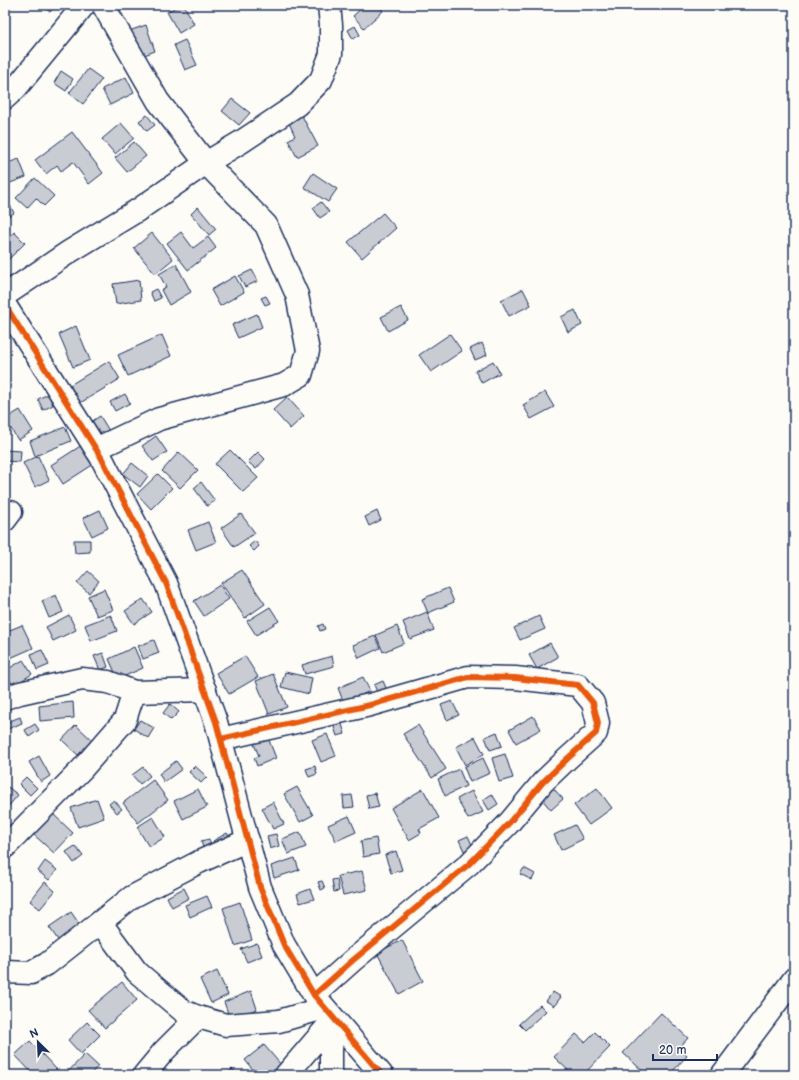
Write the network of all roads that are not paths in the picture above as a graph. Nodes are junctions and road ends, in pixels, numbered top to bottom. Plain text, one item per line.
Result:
1 (84, 5) edge
2 (102, 5) edge
3 (329, 5) edge
4 (5, 98) edge
5 (206, 163) junction
6 (5, 295) edge
7 (5, 305) edge
8 (96, 449) junction
9 (205, 690) junction
10 (134, 692) junction
11 (5, 698) edge
12 (221, 739) junction
13 (248, 840) junction
14 (5, 847) edge
15 (100, 922) junction
16 (5, 972) edge
17 (794, 979) edge
18 (324, 1007) junction
19 (198, 1017) junction
20 (144, 1075) edge
21 (286, 1075) edge
22 (331, 1075) edge
23 (382, 1075) edge
24 (722, 1075) edge

1 - 4 street
2 - 5 street
3 - 5 street
5 - 6 street
5 - 8 street
7 - 8 street
8 - 9 street
9 - 10 street
9 - 12 street
10 - 11 street
10 - 14 street
12 - 13 street
12 - 18 street
13 - 15 street
13 - 18 street
15 - 16 street
15 - 19 street
17 - 24 street
18 - 19 street
18 - 21 street
18 - 22 street
18 - 23 street
19 - 20 street

